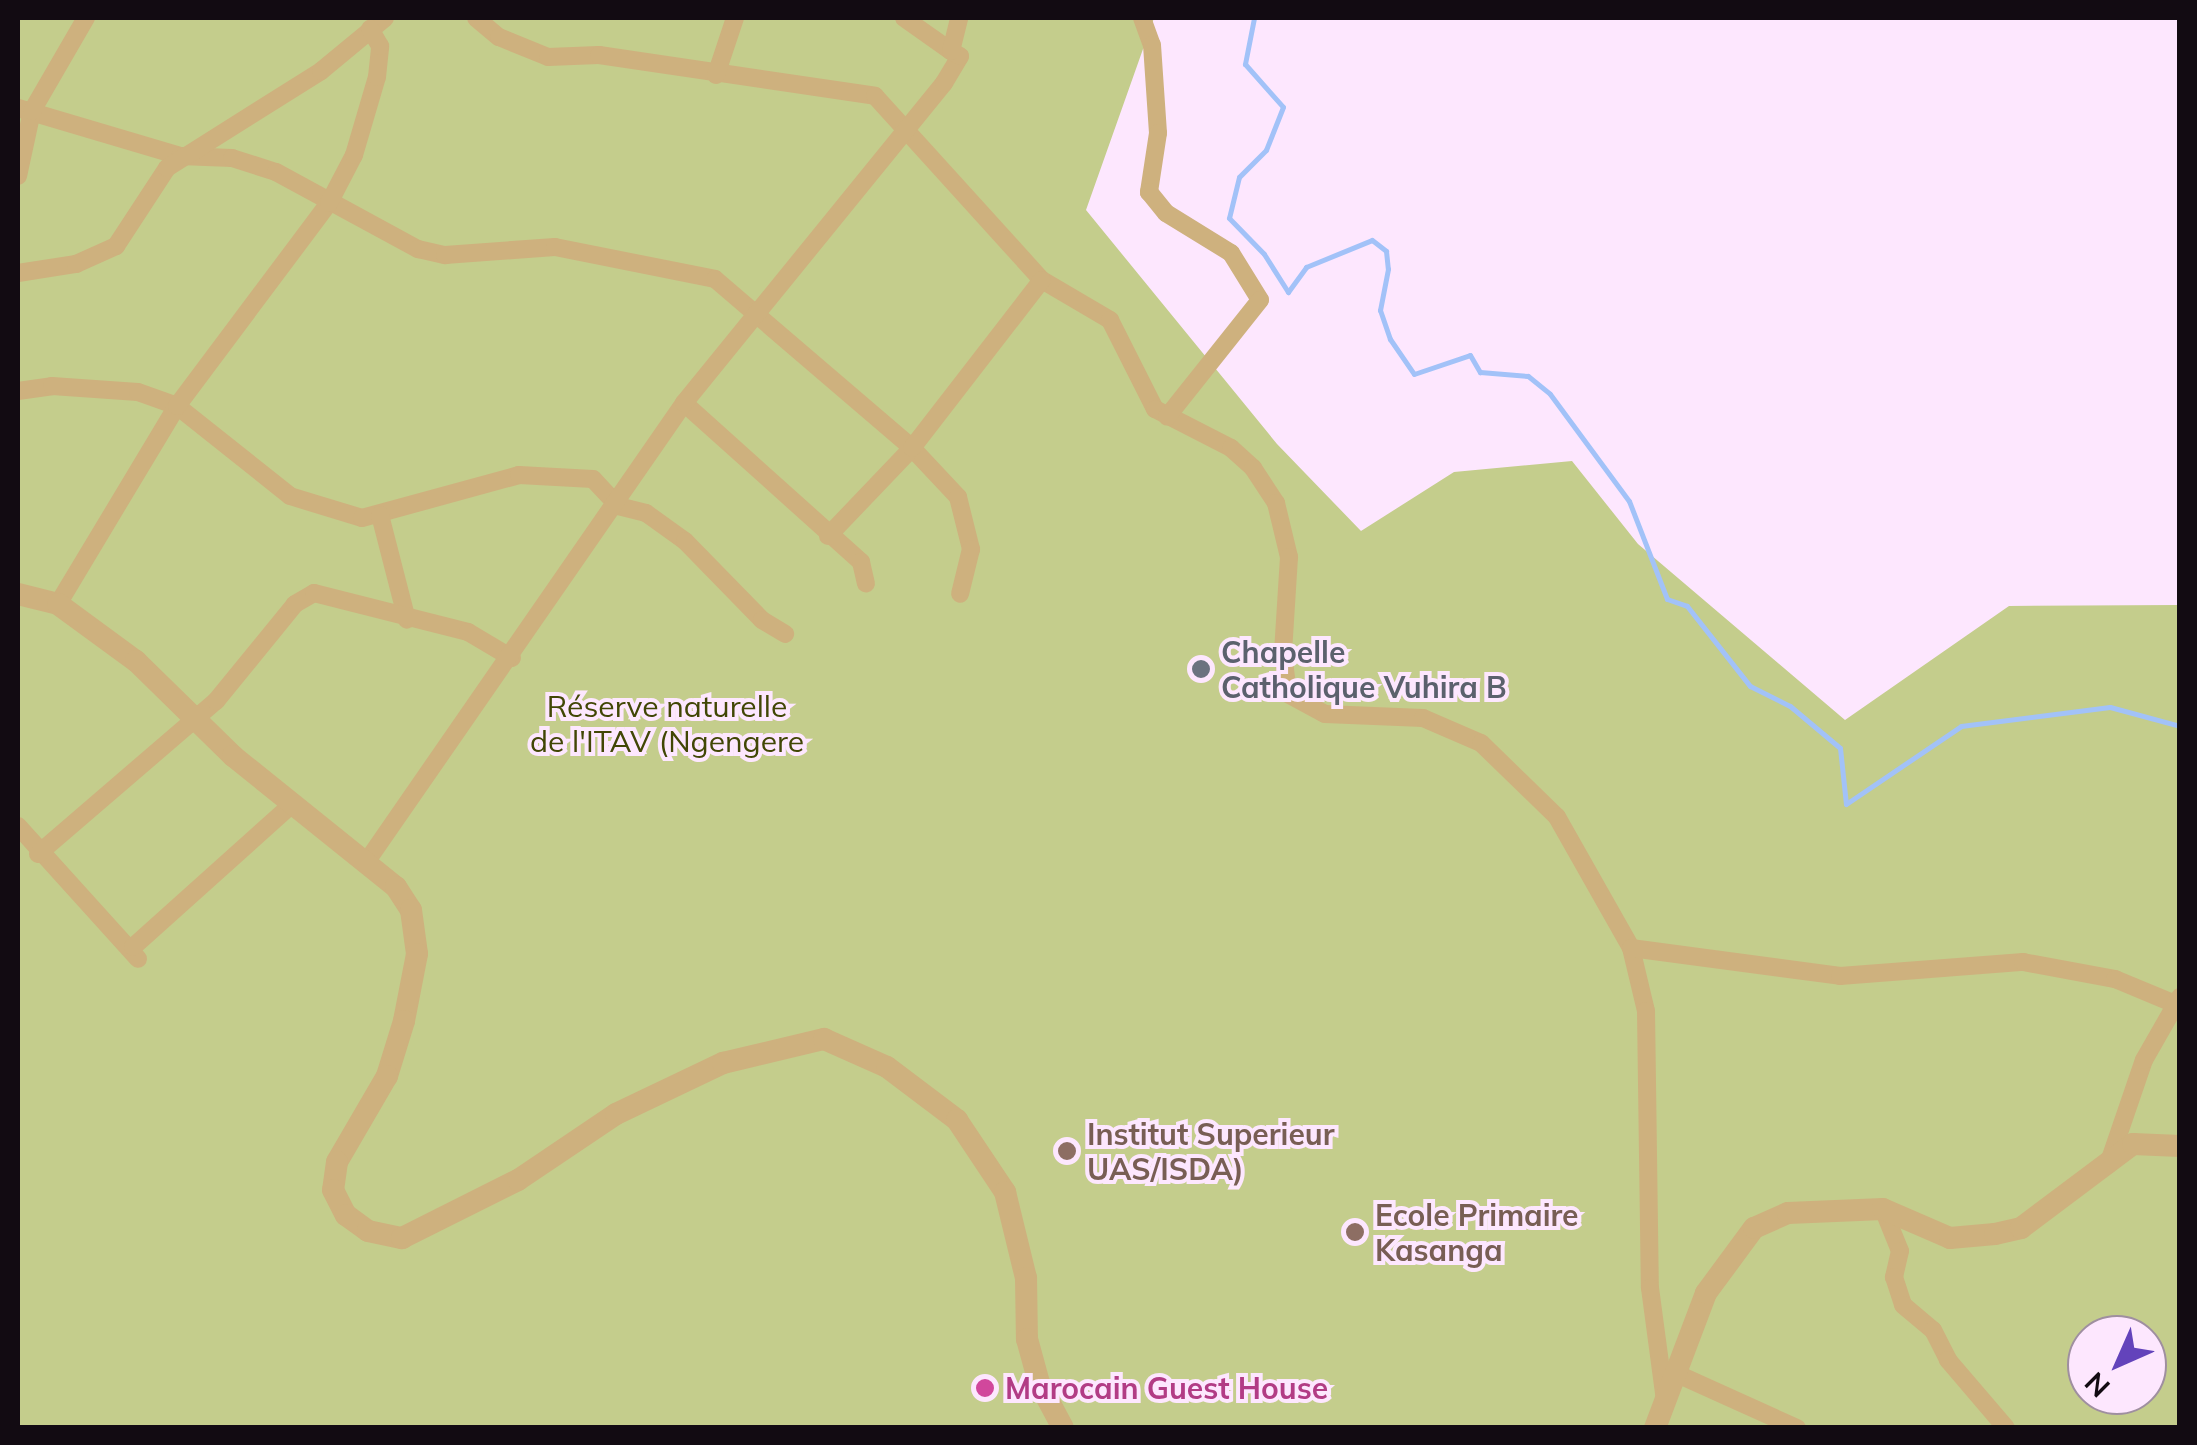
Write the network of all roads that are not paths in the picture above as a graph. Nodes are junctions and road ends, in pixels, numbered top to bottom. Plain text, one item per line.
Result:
1 (86, 18) edge
2 (476, 18) edge
3 (735, 18) edge
4 (904, 18) edge
5 (959, 18) edge
6 (1142, 18) edge
7 (378, 24) edge
8 (951, 51) junction
9 (716, 75) junction
10 (25, 110) edge
11 (904, 132) junction
12 (180, 156) junction
13 (18, 176) edge
14 (328, 203) junction
15 (19, 268) edge
16 (1042, 280) junction
17 (754, 316) junction
18 (18, 391) edge
19 (684, 403) junction
20 (177, 406) junction
21 (1167, 417) junction
22 (912, 448) junction
23 (618, 506) junction
24 (380, 515) junction
25 (828, 536) junction
26 (866, 583) dead end
27 (18, 594) edge
28 (960, 594) dead end
29 (58, 604) junction
30 (407, 620) junction
31 (785, 634) dead end
32 (512, 658) junction
33 (195, 719) junction
34 (291, 805) junction
35 (18, 826) edge
36 (38, 854) junction
37 (367, 861) junction
38 (1631, 948) junction
39 (2178, 1002) edge
40 (2180, 1146) edge
41 (2108, 1165) junction
42 (1883, 1210) junction
43 (1675, 1373) junction
44 (1665, 1400) junction
45 (1063, 1428) edge
46 (1655, 1428) edge
47 (1797, 1428) edge
48 (2006, 1428) edge

1 - 10 street
2 - 9 street
3 - 9 street
4 - 8 street
5 - 8 street
6 - 21 street
7 - 12 street
7 - 14 street
8 - 11 street
9 - 11 street
10 - 12 street
10 - 13 street
11 - 16 street
11 - 17 street
12 - 14 street
12 - 15 street
14 - 17 street
14 - 20 street
16 - 21 street
16 - 22 street
17 - 19 street
17 - 22 street
18 - 20 street
19 - 23 street
19 - 25 street
20 - 24 street
20 - 29 street
21 - 38 street
22 - 25 street
22 - 28 street
23 - 24 street
23 - 31 street
23 - 32 street
24 - 30 street
25 - 26 street
27 - 29 street
29 - 33 street
30 - 32 street
30 - 33 street
32 - 37 street
33 - 34 street
33 - 36 street
34 - 36 street
34 - 37 street
35 - 36 street
37 - 45 street
38 - 39 street
38 - 44 street
39 - 41 street
40 - 41 street
41 - 42 street
42 - 43 street
42 - 48 street
43 - 44 street
43 - 47 street
44 - 46 street

